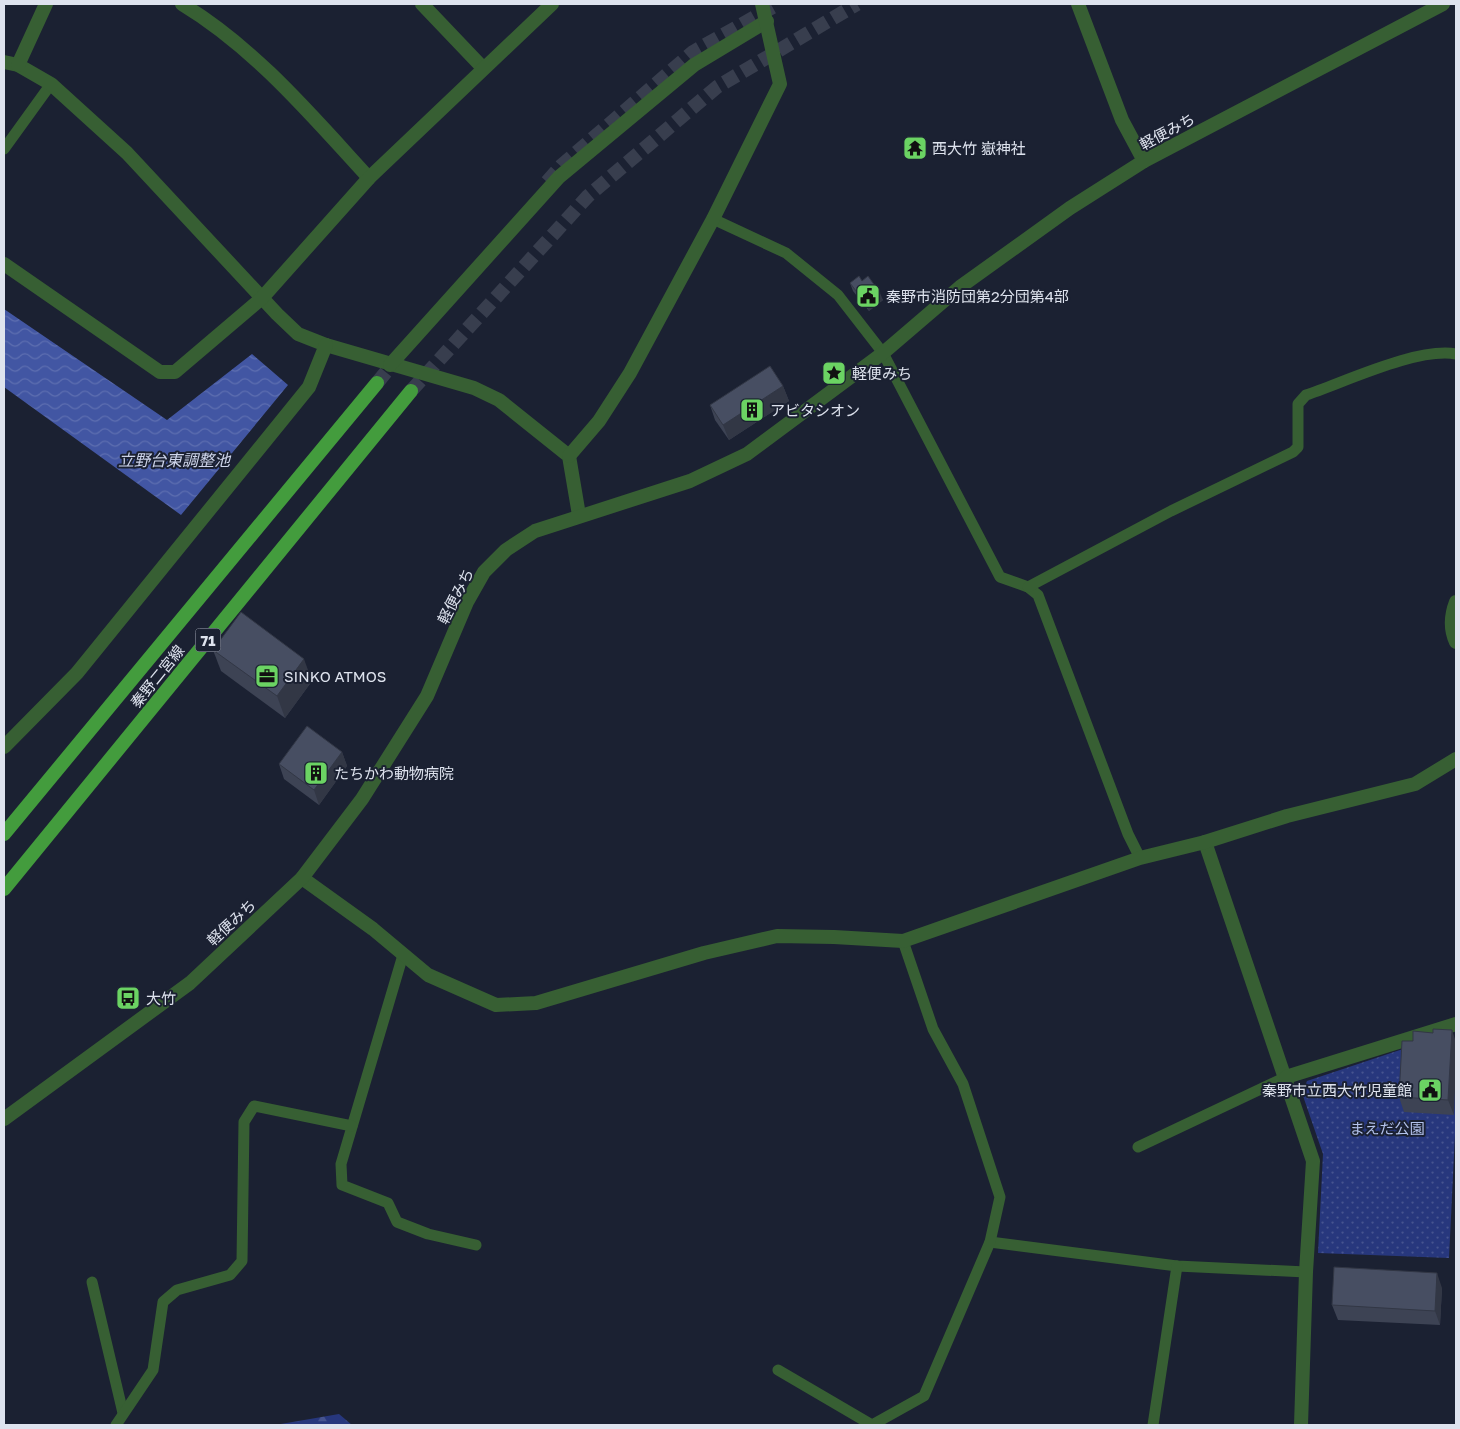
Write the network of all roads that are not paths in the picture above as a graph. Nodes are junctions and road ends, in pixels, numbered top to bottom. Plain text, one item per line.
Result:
1 (46, 4) edge
2 (182, 4) edge
3 (422, 4) edge
4 (552, 4) edge
5 (762, 4) edge
6 (1078, 4) edge
7 (1443, 4) edge
8 (767, 21) junction
9 (4, 62) edge
10 (18, 65) junction
11 (483, 68) junction
12 (51, 84) junction
13 (4, 149) edge
14 (1144, 161) junction
15 (369, 178) junction
16 (713, 219) junction
17 (4, 264) edge
18 (262, 298) junction
19 (326, 345) junction
20 (883, 353) junction
21 (1456, 354) edge
22 (390, 365) junction
23 (377, 382) tunnel mouth
24 (411, 391) tunnel mouth
25 (569, 456) junction
26 (579, 516) junction
27 (1028, 587) junction
28 (1456, 602) edge
29 (1456, 642) edge
30 (4, 747) edge
31 (1456, 759) edge
32 (4, 834) edge
33 (1205, 842) junction
34 (1140, 858) junction
35 (302, 878) junction
36 (4, 889) edge
37 (903, 941) junction
38 (403, 955) junction
39 (1456, 1024) edge
40 (1286, 1077) junction
41 (4, 1119) edge
42 (352, 1126) junction
43 (1138, 1147) dead end
44 (990, 1242) junction
45 (476, 1245) dead end
46 (1177, 1266) junction
47 (1306, 1272) junction
48 (92, 1282) dead end
49 (778, 1370) dead end
50 (124, 1413) junction
51 (116, 1425) edge
52 (1153, 1425) edge
53 (1301, 1425) edge

1 - 10 street
2 - 15 street
3 - 11 street
4 - 11 street
5 - 8 street
6 - 14 street
7 - 14 street, 軽便みち
8 - 16 street
8 - 22 street
9 - 10 street
10 - 12 street
11 - 15 street
12 - 13 lane
12 - 18 street
14 - 20 street, 軽便みち
15 - 18 street
16 - 20 lane
16 - 25 street
17 - 18 street
18 - 19 street
19 - 22 street
19 - 30 street
20 - 26 street, 軽便みち
20 - 27 lane
21 - 27 lane
22 - 25 street
23 - 32 main road, 秦野二宮線 / 71
24 - 36 main road, 秦野二宮線 / 71
25 - 26 street
26 - 35 street, 軽便みち
27 - 34 lane
28 - 29 street
31 - 33 street
33 - 34 street
33 - 40 street
34 - 37 street
35 - 38 street
35 - 41 street, 軽便みち
37 - 38 street
37 - 44 lane
38 - 42 lane
39 - 40 street
40 - 43 lane
40 - 47 street
42 - 45 lane
42 - 50 lane
44 - 46 lane
44 - 49 lane
46 - 47 lane
46 - 52 lane
47 - 53 street
48 - 50 lane
50 - 51 lane

